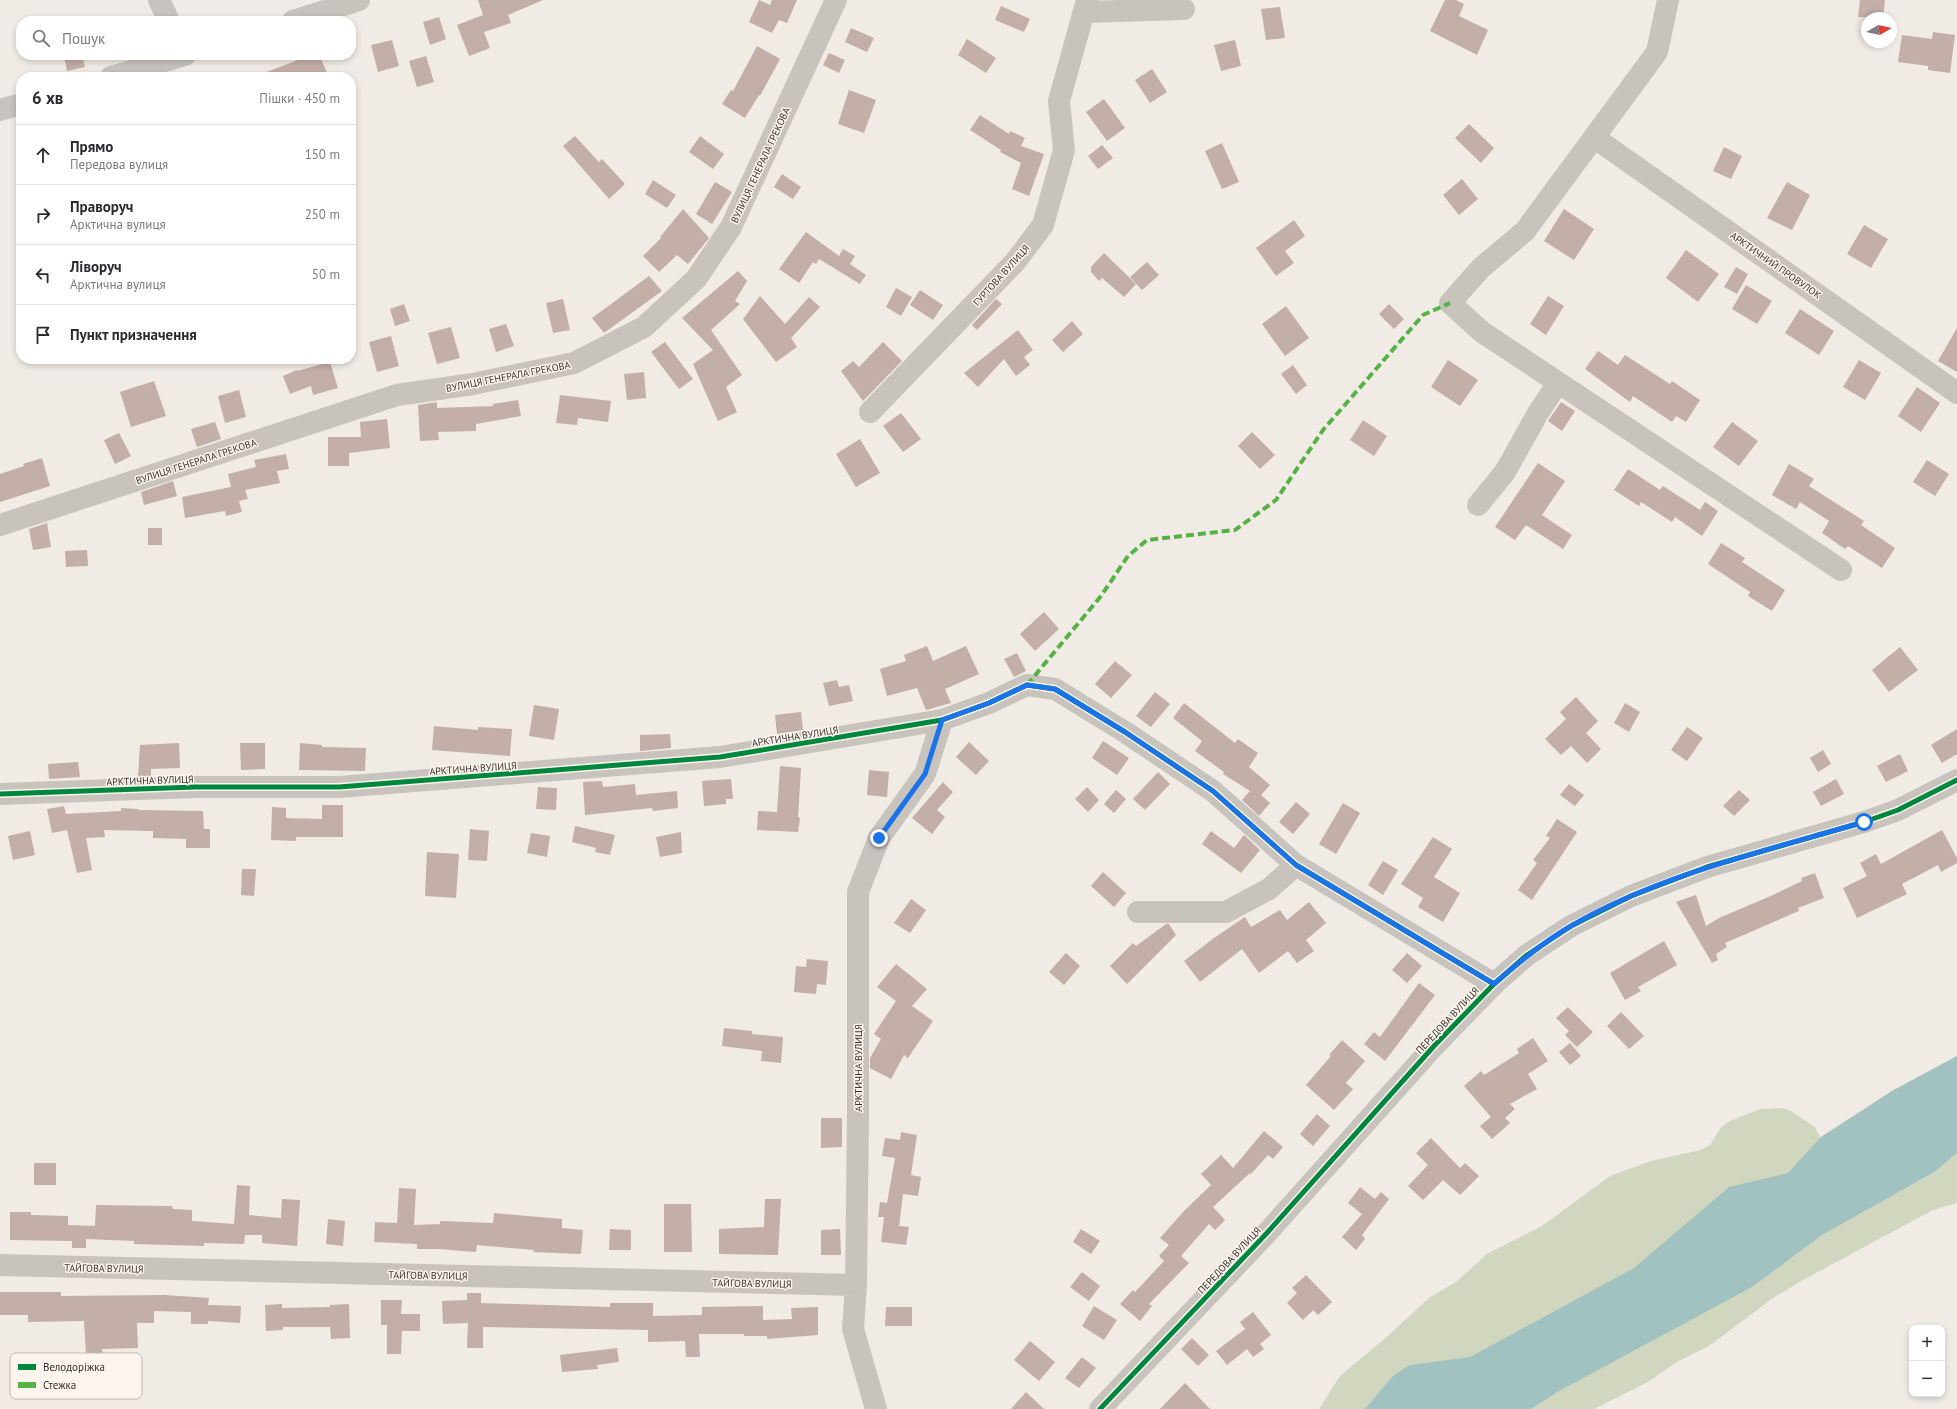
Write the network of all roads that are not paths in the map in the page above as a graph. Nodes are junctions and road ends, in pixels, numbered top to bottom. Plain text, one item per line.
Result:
1 (159, 0) edge
2 (359, 0) edge
3 (836, 0) edge
4 (1668, 0) edge
5 (1086, 6) edge
6 (1184, 9) dead end
7 (167, 16) edge
8 (308, 16) edge
9 (168, 60) edge
10 (127, 72) edge
11 (16, 105) edge
12 (0, 110) edge
13 (1595, 138) junction
14 (1558, 383) junction
15 (1957, 393) edge
16 (870, 412) dead end
17 (1478, 505) dead end
18 (0, 526) edge
19 (1841, 570) dead end
20 (942, 720) junction
21 (1957, 780) edge
22 (0, 794) edge
23 (1296, 865) junction
24 (1138, 912) dead end
25 (1494, 984) junction
26 (0, 1265) edge
27 (856, 1285) junction
28 (876, 1409) edge
29 (1100, 1409) edge

1 - 7 street
2 - 8 street
3 - 18 street, ВУЛИЦЯ ГЕНЕРАЛА ГРЕКОВА
4 - 13 street
5 - 6 street, ГУРТОВА ВУЛИЦЯ
5 - 16 street, ГУРТОВА ВУЛИЦЯ
9 - 10 street
11 - 12 street
13 - 14 street
13 - 15 street, АРКТИЧНИЙ ПРОВУЛОК
14 - 17 street
14 - 19 street
20 - 22 street, АРКТИЧНА ВУЛИЦЯ
20 - 23 street, АРКТИЧНА ВУЛИЦЯ
20 - 27 street, АРКТИЧНА ВУЛИЦЯ
21 - 25 street, ПЕРЕДОВА ВУЛИЦЯ
23 - 24 street
23 - 25 street, АРКТИЧНА ВУЛИЦЯ
25 - 29 street, ПЕРЕДОВА ВУЛИЦЯ
26 - 27 street, ТАЙГОВА ВУЛИЦЯ
27 - 28 street, АРКТИЧНА ВУЛИЦЯ

